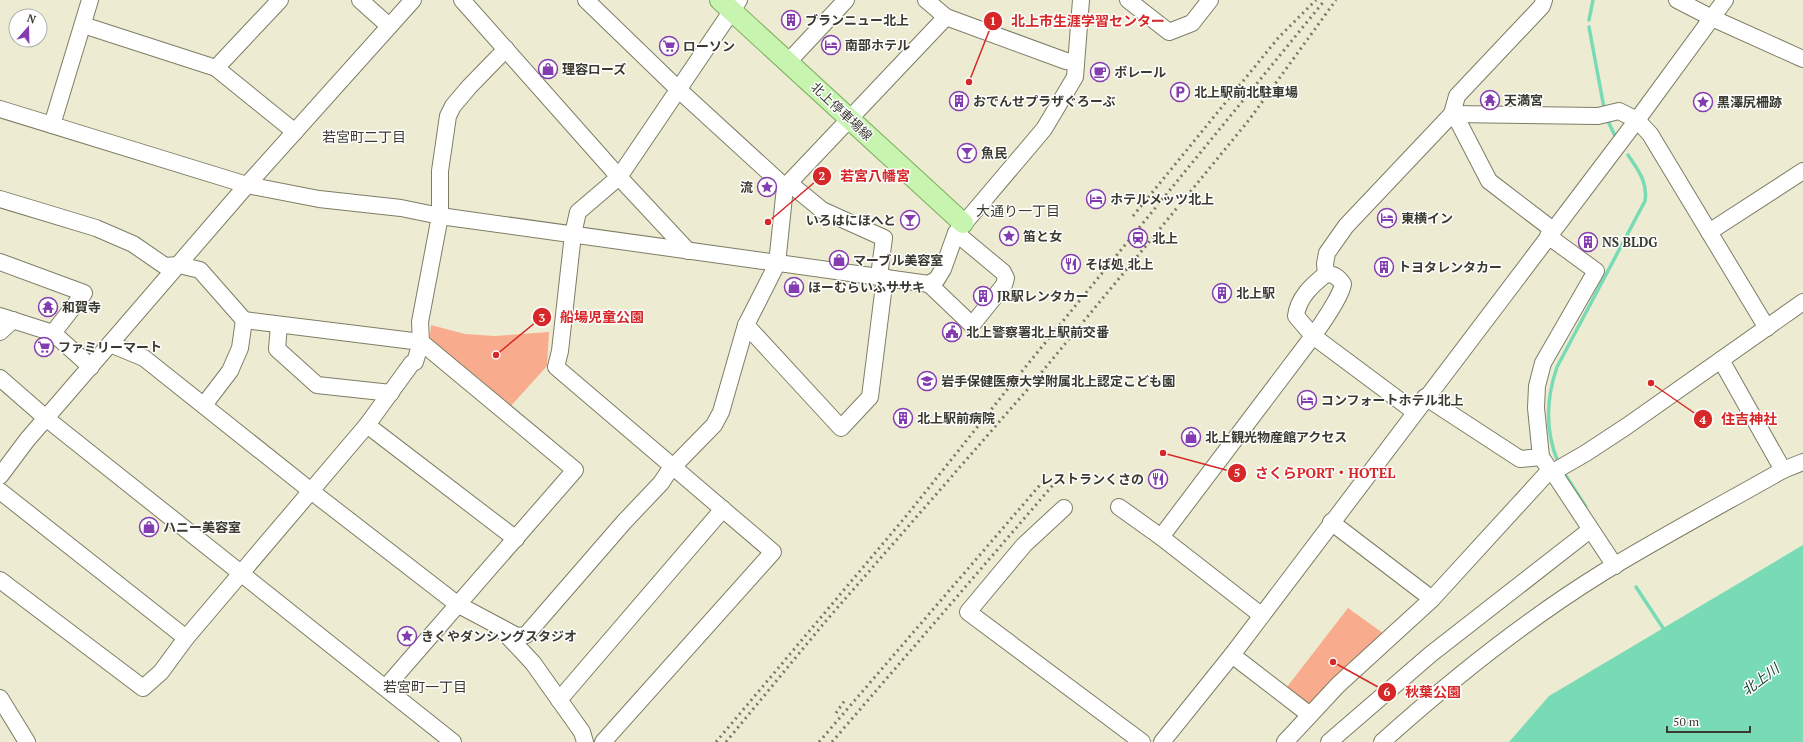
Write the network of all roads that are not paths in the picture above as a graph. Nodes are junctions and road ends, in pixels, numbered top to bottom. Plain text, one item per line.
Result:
1 (90, 0) edge
2 (280, 0) edge
3 (360, 0) edge
4 (413, 0) edge
5 (462, 0) edge
6 (586, 0) edge
7 (846, 0) edge
8 (926, 0) edge
9 (1081, 0) edge
10 (1128, 0) edge
11 (1210, 0) edge
12 (1544, 0) edge
13 (1677, 0) edge
14 (1725, 0) edge
15 (731, 4) edge
16 (946, 17) junction
17 (1712, 18) junction
18 (83, 25) junction
19 (389, 26) junction
20 (506, 49) junction
21 (1803, 59) edge
22 (788, 62) junction
23 (1076, 62) junction
24 (216, 68) junction
25 (679, 90) junction
26 (0, 108) edge
27 (1452, 114) junction
28 (850, 119) junction
29 (1637, 120) junction
30 (52, 125) junction
31 (295, 132) junction
32 (1803, 171) edge
33 (619, 177) junction
34 (247, 185) junction
35 (787, 185) junction
36 (0, 199) edge
37 (440, 216) junction
38 (960, 228) junction
39 (1709, 232) junction
40 (1551, 233) junction
41 (573, 234) junction
42 (688, 251) junction
43 (0, 262) edge
44 (777, 264) junction
45 (179, 265) junction
46 (1326, 274) junction
47 (882, 276) junction
48 (930, 284) junction
49 (1803, 302) edge
50 (6, 318) edge
51 (244, 320) junction
52 (279, 324) junction
53 (746, 325) junction
54 (1767, 328) junction
55 (0, 332) edge
56 (53, 333) junction
57 (1313, 336) junction
58 (421, 342) junction
59 (110, 344) junction
60 (1720, 360) junction
61 (91, 367) junction
62 (0, 378) edge
63 (390, 393) junction
64 (1426, 398) junction
65 (204, 405) junction
66 (1415, 412) junction
67 (48, 419) junction
68 (367, 425) junction
69 (1541, 457) junction
70 (1803, 462) edge
71 (674, 466) junction
72 (1783, 470) junction
73 (0, 476) edge
74 (0, 491) edge
75 (311, 491) junction
76 (1119, 507) dead end
77 (1064, 508) dead end
78 (723, 509) junction
79 (1331, 522) junction
80 (1590, 530) junction
81 (1161, 537) junction
82 (516, 539) junction
83 (1615, 566) junction
84 (243, 573) junction
85 (0, 580) edge
86 (1432, 599) junction
87 (457, 604) junction
88 (1261, 615) junction
89 (500, 627) junction
90 (186, 638) junction
91 (1232, 655) junction
92 (386, 687) junction
93 (0, 698) edge
94 (559, 700) junction
95 (1310, 714) junction
96 (26, 742) edge
97 (453, 742) edge
98 (585, 742) edge
99 (603, 742) edge
100 (1142, 742) edge
101 (1162, 742) edge
102 (1285, 742) edge
103 (1329, 742) edge
104 (1382, 742) edge

1 - 18 street
2 - 24 street
3 - 19 street
4 - 19 street
5 - 20 street
6 - 25 street
7 - 22 street
8 - 16 street
9 - 23 street
10 - 11 street
12 - 27 street
13 - 17 street
14 - 17 street
15 - 22 main road, 北上停車場線
15 - 25 street
16 - 23 street
16 - 28 street
17 - 21 street
17 - 29 street
18 - 24 street
18 - 30 street
19 - 31 street
20 - 33 street
20 - 37 street
22 - 28 main road, 北上停車場線
23 - 38 street
24 - 31 street
25 - 33 street
25 - 35 street
26 - 30 street
27 - 29 street
27 - 40 street
27 - 46 street
28 - 35 street
28 - 38 main road, 北上停車場線
29 - 39 street
29 - 40 street
30 - 34 street
31 - 34 street
32 - 39 street
33 - 41 street
33 - 42 street
34 - 37 street
34 - 45 street
35 - 44 street
35 - 47 street
36 - 45 street
37 - 41 street
37 - 58 street
38 - 48 street
38 - 48 street
39 - 54 street
40 - 64 street
40 - 69 street
41 - 42 street
41 - 71 street
42 - 44 street
43 - 56 street
44 - 47 street
44 - 53 street
45 - 51 street
45 - 59 street
46 - 57 street
46 - 57 street
47 - 48 street
47 - 53 street
49 - 54 street
50 - 55 street
50 - 56 street
51 - 52 street
51 - 65 street
52 - 58 street
52 - 63 street
53 - 71 street
54 - 60 street
56 - 61 street
57 - 66 street
57 - 81 street
58 - 63 street
58 - 82 street
59 - 61 street
59 - 65 street
60 - 72 street
60 - 80 street
61 - 67 street
62 - 67 street
63 - 68 street
64 - 66 street
64 - 69 street
65 - 75 street
66 - 79 street
67 - 73 street
67 - 84 street
68 - 75 street
68 - 82 street
69 - 86 street
70 - 72 street
71 - 78 street
71 - 89 street
72 - 83 street
74 - 90 street
75 - 84 street
75 - 87 street
76 - 81 street
77 - 100 street
78 - 94 street
78 - 99 street
79 - 86 street
79 - 88 street
80 - 83 street
80 - 103 street
81 - 88 street
82 - 87 street
83 - 104 street
84 - 90 street
84 - 92 street
85 - 90 street
86 - 95 street
87 - 89 street
87 - 92 street
88 - 91 street
89 - 94 street
91 - 95 street
91 - 101 street
92 - 97 street
93 - 96 street
94 - 98 street
95 - 102 street

